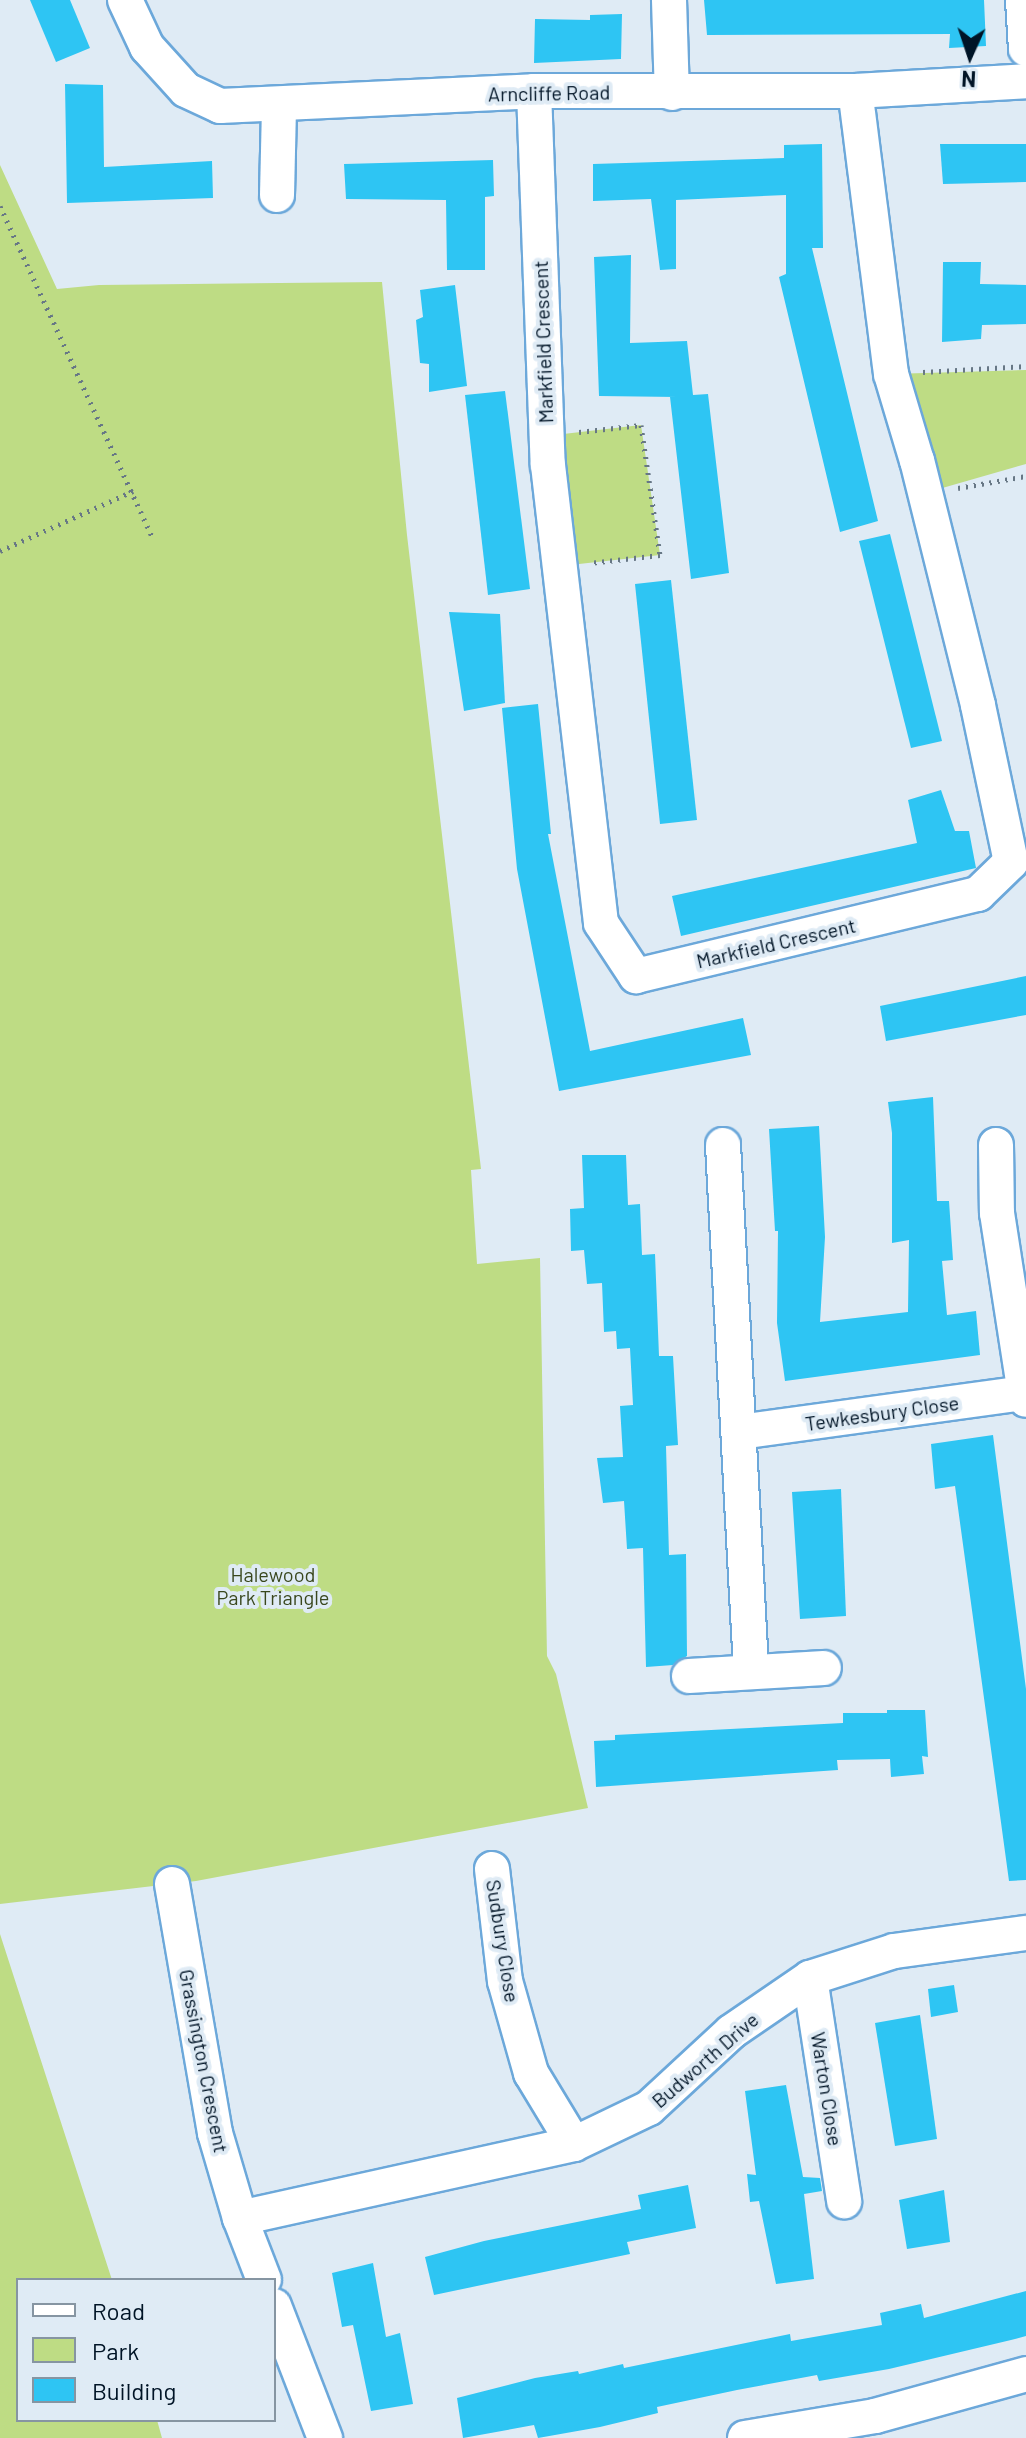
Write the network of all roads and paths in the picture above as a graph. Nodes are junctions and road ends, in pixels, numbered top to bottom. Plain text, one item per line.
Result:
1 (125, 0) edge
2 (669, 0) edge
3 (1023, 0) edge
4 (1026, 49) edge
5 (1026, 81) edge
6 (534, 91) junction
7 (855, 91) junction
8 (672, 93) junction
9 (279, 105) junction
10 (277, 195) dead end
11 (0, 206) edge
12 (1026, 366) edge
13 (891, 374) junction
14 (546, 436) junction
15 (1026, 476) edge
16 (133, 491) junction
17 (925, 493) junction
18 (152, 536) dead end
19 (0, 551) edge
20 (561, 566) junction
21 (723, 1145) dead end
22 (996, 1145) dead end
23 (1025, 1396) edge
24 (739, 1432) junction
25 (824, 1668) dead end
26 (751, 1669) junction
27 (689, 1676) dead end
28 (492, 1869) dead end
29 (172, 1884) dead end
30 (1026, 1933) edge
31 (810, 1978) junction
32 (574, 2144) junction
33 (844, 2201) dead end
34 (240, 2218) junction
35 (263, 2278) edge
36 (276, 2311) edge
37 (1026, 2374) edge
38 (877, 2427) edge
39 (325, 2438) edge
40 (745, 2438) edge

1 - 9 street, Arncliffe Road
2 - 8 street
3 - 4 street
5 - 7 street, Arncliffe Road
6 - 8 street, Arncliffe Road
6 - 9 street, Arncliffe Road
6 - 14 street, Markfield Crescent
7 - 8 street, Arncliffe Road
7 - 13 street, Markfield Crescent
9 - 10 street
11 - 16 path
12 - 13 path
13 - 17 street, Markfield Crescent
14 - 20 street, Markfield Crescent
14 - 20 path
15 - 17 path
16 - 18 path
16 - 19 path
17 - 20 street, Markfield Crescent
21 - 24 street
22 - 23 street
23 - 24 street, Tewkesbury Close
24 - 26 street
25 - 26 street
26 - 27 street
28 - 32 street, Sudbury Close
29 - 34 street, Grassington Crescent
30 - 31 street, Budworth Drive
31 - 32 street, Budworth Drive
31 - 33 street, Warton Close
32 - 34 street, Budworth Drive
34 - 35 street, Grassington Crescent
36 - 39 street
37 - 38 street
38 - 40 street

